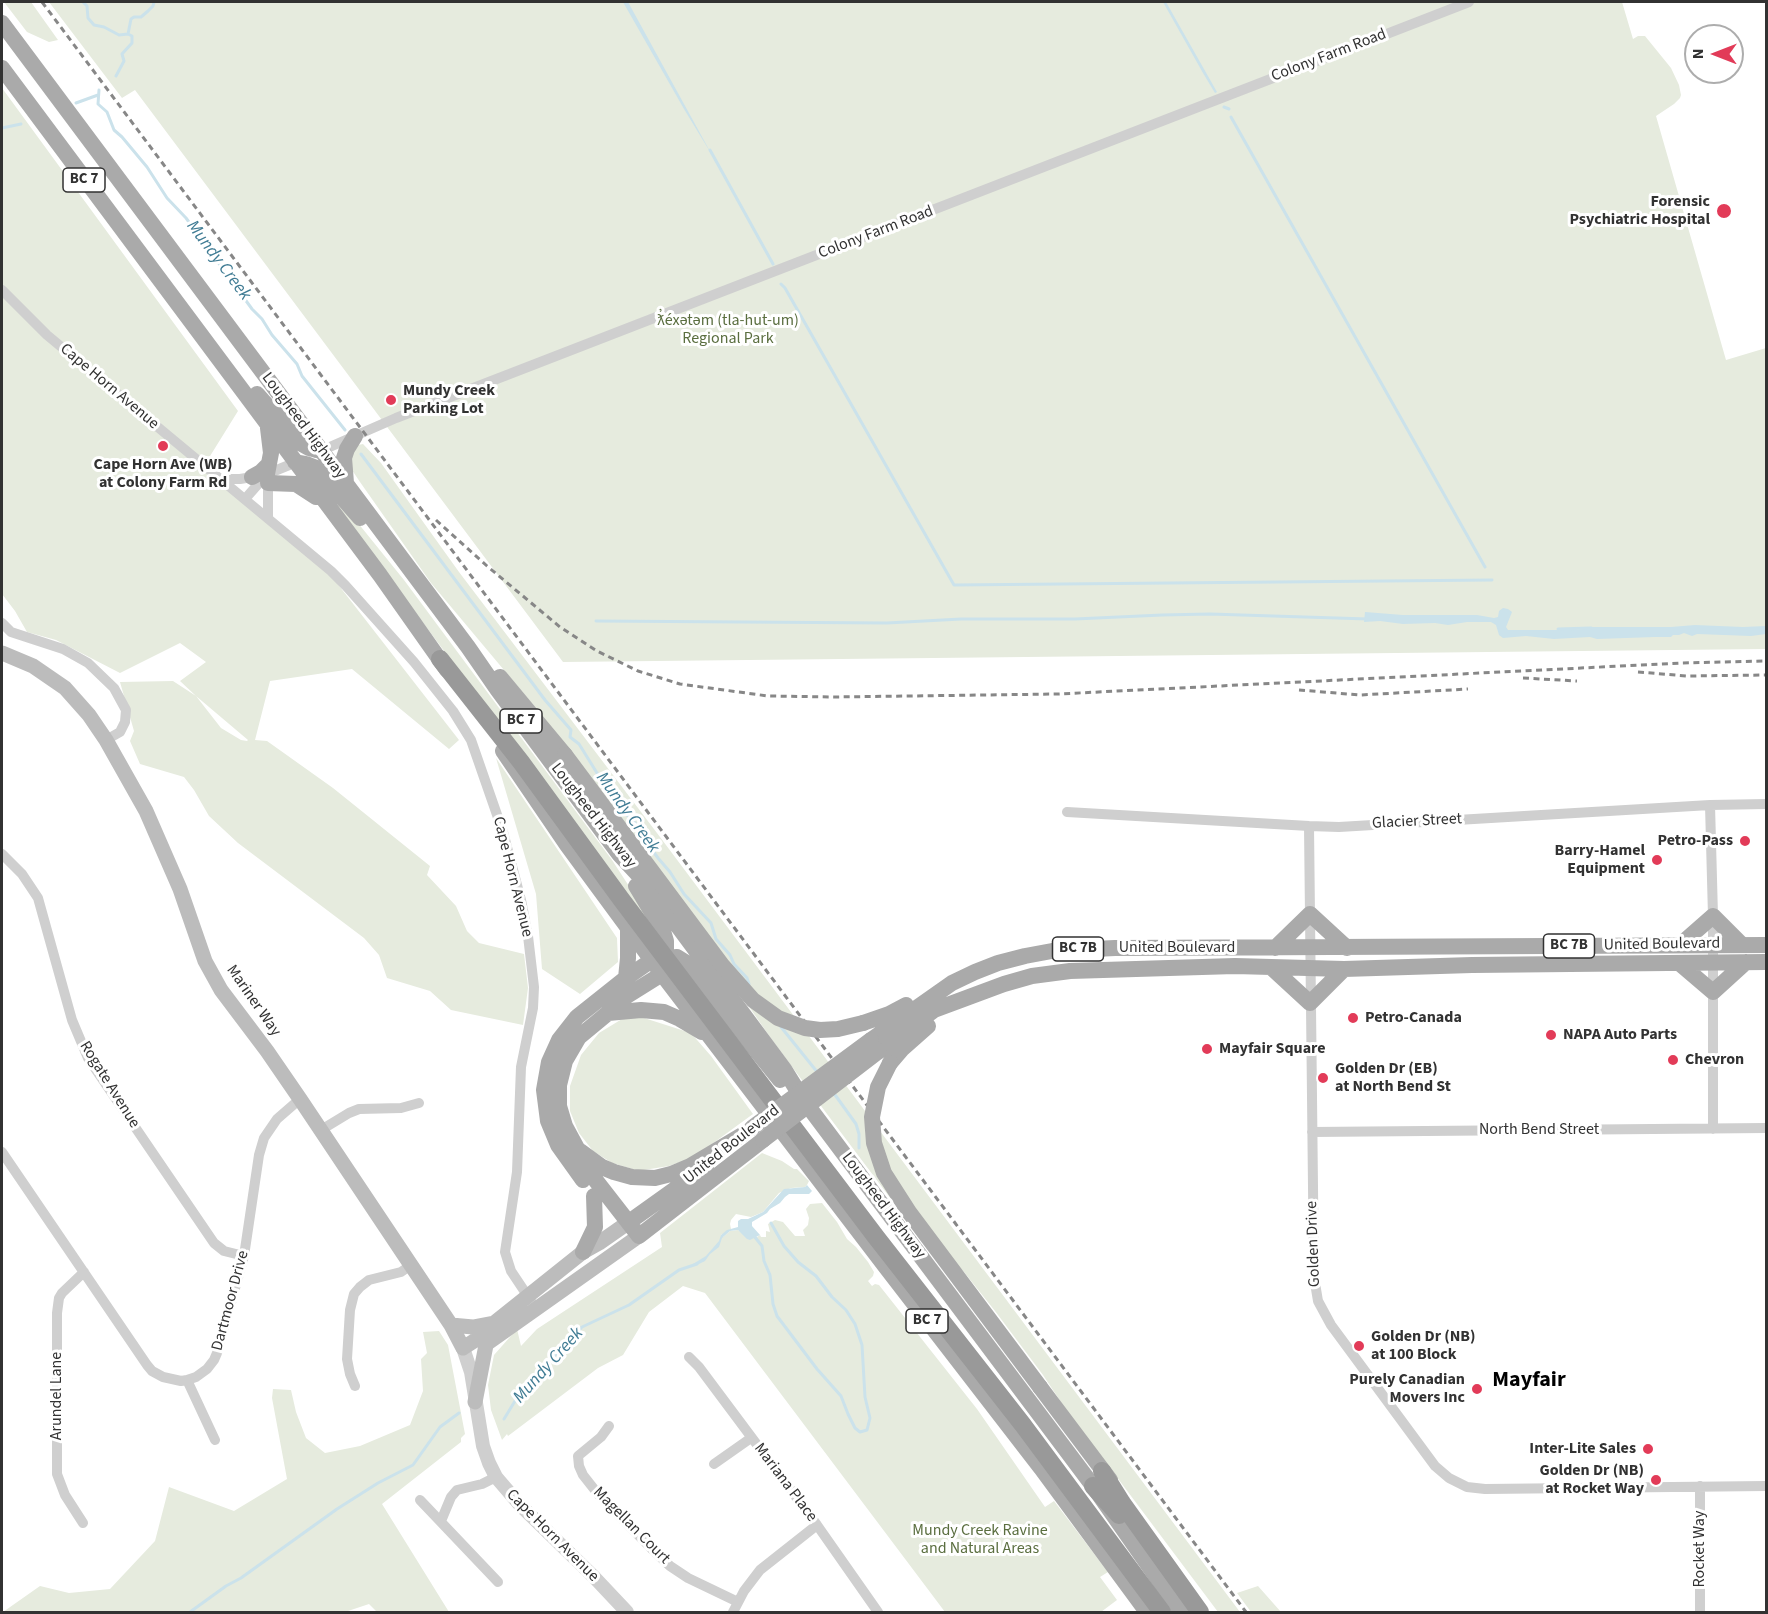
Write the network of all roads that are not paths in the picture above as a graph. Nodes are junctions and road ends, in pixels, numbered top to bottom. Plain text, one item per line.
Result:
1 (1469, 2) edge
2 (2, 23) edge
3 (2, 68) edge
4 (2, 290) edge
5 (168, 292) junction
6 (267, 425) junction
7 (354, 436) junction
8 (321, 451) junction
9 (273, 476) junction
10 (221, 479) junction
11 (346, 484) junction
12 (248, 501) junction
13 (328, 507) junction
14 (268, 518) junction
15 (423, 587) junction
16 (2, 623) edge
17 (468, 646) junction
18 (2, 654) edge
19 (440, 659) junction
20 (106, 740) junction
21 (1767, 804) edge
22 (1710, 805) junction
23 (1067, 813) dead end
24 (1309, 826) junction
25 (2, 854) edge
26 (619, 854) junction
27 (1310, 914) junction
28 (1713, 916) junction
29 (628, 929) junction
30 (1680, 945) junction
31 (1713, 945) junction
32 (1742, 945) junction
33 (1767, 945) edge
34 (1275, 948) junction
35 (1310, 948) junction
36 (1347, 948) junction
37 (1713, 962) junction
38 (1746, 962) junction
39 (1767, 962) edge
40 (1679, 963) junction
41 (665, 967) junction
42 (1272, 968) junction
43 (1310, 968) junction
44 (1344, 969) junction
45 (626, 978) junction
46 (952, 983) junction
47 (1713, 992) junction
48 (1310, 1003) junction
49 (608, 1013) junction
50 (710, 1037) junction
51 (880, 1051) junction
52 (802, 1098) junction
53 (300, 1100) junction
54 (420, 1103) dead end
55 (1767, 1128) edge
56 (1713, 1129) junction
57 (321, 1130) junction
58 (1312, 1132) junction
59 (752, 1134) junction
60 (578, 1150) junction
61 (2, 1152) edge
62 (594, 1196) junction
63 (624, 1225) junction
64 (634, 1240) junction
65 (582, 1252) junction
66 (244, 1256) junction
67 (411, 1266) junction
68 (84, 1272) junction
69 (527, 1295) junction
70 (537, 1308) junction
71 (494, 1323) junction
72 (451, 1325) junction
73 (486, 1345) junction
74 (465, 1351) junction
75 (689, 1357) dead end
76 (187, 1380) junction
77 (355, 1386) dead end
78 (475, 1402) junction
79 (609, 1426) dead end
80 (751, 1438) junction
81 (215, 1440) dead end
82 (714, 1464) dead end
83 (496, 1477) junction
84 (1098, 1478) junction
85 (1700, 1486) junction
86 (1767, 1486) edge
87 (420, 1500) dead end
88 (441, 1521) junction
89 (82, 1523) dead end
90 (817, 1525) junction
91 (498, 1582) dead end
92 (735, 1607) edge
93 (627, 1612) edge
94 (878, 1612) edge
95 (1147, 1612) edge
96 (1162, 1612) edge
97 (1180, 1612) edge
98 (1191, 1612) edge
99 (1200, 1612) edge
100 (1210, 1612) edge
101 (1700, 1612) edge

1 - 7 street, Colony Farm Road
2 - 8 main road, Lougheed Highway / BC 7
3 - 5 main road, Lougheed Highway / BC 7
4 - 10 street, Cape Horn Avenue
5 - 6 main road, Lougheed Highway / BC 7
5 - 8 main road
6 - 9 main road, Lougheed Highway / BC 7
6 - 9 main road
7 - 8 street, Colony Farm Road
7 - 11 main road
8 - 9 street, Colony Farm Road
8 - 11 main road, Lougheed Highway / BC 7
9 - 10 street
9 - 12 street, Colony Farm Road
9 - 13 main road, Lougheed Highway / BC 7
9 - 13 main road
9 - 14 street
9 - 15 main road
10 - 12 street, Cape Horn Avenue
11 - 15 main road, Lougheed Highway / BC 7
12 - 14 street, Cape Horn Avenue
13 - 19 main road, Lougheed Highway / BC 7
14 - 69 street, Cape Horn Avenue
15 - 17 main road, Lougheed Highway / BC 7
16 - 20 street
17 - 26 main road, Lougheed Highway / BC 7
17 - 46 main road, bridge
18 - 20 main road, Mariner Way
19 - 29 main road, Lougheed Highway / BC 7
19 - 41 highway
20 - 53 main road, Mariner Way
21 - 22 street, Glacier Street
22 - 24 street, Glacier Street
22 - 28 street
23 - 24 street, Glacier Street
24 - 27 street, Golden Drive
25 - 66 street, Rogate Avenue
26 - 41 main road
26 - 52 main road, Lougheed Highway / BC 7
27 - 34 main road
27 - 35 street, Golden Drive
27 - 36 main road
28 - 30 main road
28 - 31 street
28 - 32 main road
29 - 41 main road, Lougheed Highway / BC 7
29 - 45 main road
30 - 31 main road, United Boulevard / BC 7B
30 - 36 main road, United Boulevard / BC 7B
31 - 32 main road, United Boulevard / BC 7B
31 - 37 street
32 - 33 main road, United Boulevard / BC 7B
34 - 35 main road, United Boulevard / BC 7B
34 - 46 main road, United Boulevard / BC 7B
35 - 36 main road, United Boulevard / BC 7B
35 - 43 street, Golden Drive
37 - 38 main road, United Boulevard / BC 7B
37 - 40 main road, United Boulevard / BC 7B
37 - 47 street
38 - 39 main road, United Boulevard / BC 7B
38 - 47 main road
40 - 44 main road, United Boulevard / BC 7B
40 - 47 main road
41 - 45 main road
41 - 49 main road
41 - 50 main road, Lougheed Highway / BC 7
41 - 52 main road
41 - 96 highway
42 - 43 main road, United Boulevard / BC 7B
42 - 48 main road
42 - 51 main road, United Boulevard / BC 7B
43 - 44 main road, United Boulevard / BC 7B
43 - 48 street, Golden Drive
44 - 48 main road
45 - 62 main road
46 - 51 main road, United Boulevard / BC 7B
47 - 56 street
48 - 58 street, Golden Drive
49 - 50 main road
49 - 60 main road
50 - 95 main road, Lougheed Highway / BC 7
51 - 59 main road, United Boulevard / BC 7B, bridge
51 - 84 main road, bridge
52 - 84 main road, Lougheed Highway / BC 7
53 - 57 main road, Mariner Way
53 - 66 street, Dartmoor Drive
54 - 57 street
55 - 56 street, North Bend Street
56 - 58 street, North Bend Street
57 - 67 main road, Mariner Way
58 - 85 street, Golden Drive
59 - 60 main road
59 - 63 main road, United Boulevard / BC 7B
59 - 64 main road, United Boulevard / BC 7B
60 - 63 main road
61 - 68 street
62 - 63 main road
62 - 65 main road
63 - 64 main road
63 - 65 main road, United Boulevard / BC 7B
64 - 70 main road, United Boulevard / BC 7B
65 - 69 main road, United Boulevard / BC 7B
66 - 76 street, Dartmoor Drive
67 - 72 main road, Mariner Way
67 - 77 street
68 - 76 street
68 - 89 street, Arundel Lane
69 - 70 street, Cape Horn Avenue
69 - 71 main road, United Boulevard / BC 7B
70 - 73 main road, United Boulevard / BC 7B
71 - 72 main road
71 - 74 main road, United Boulevard / BC 7B
72 - 74 main road, Mariner Way
73 - 74 main road, United Boulevard / BC 7B
73 - 78 main road
74 - 78 street, Cape Horn Avenue
75 - 80 street, Mariana Place
76 - 81 street
78 - 83 street, Cape Horn Avenue
79 - 92 street, Magellan Court
80 - 82 street
80 - 90 street, Mariana Place
83 - 88 street
83 - 93 street, Cape Horn Avenue
84 - 97 main road, Lougheed Highway / BC 7
84 - 98 highway
84 - 99 highway
84 - 100 main road
85 - 86 street, Golden Drive
85 - 101 street, Rocket Way
87 - 88 street
88 - 91 street
90 - 92 street
90 - 94 street, Mariana Place

